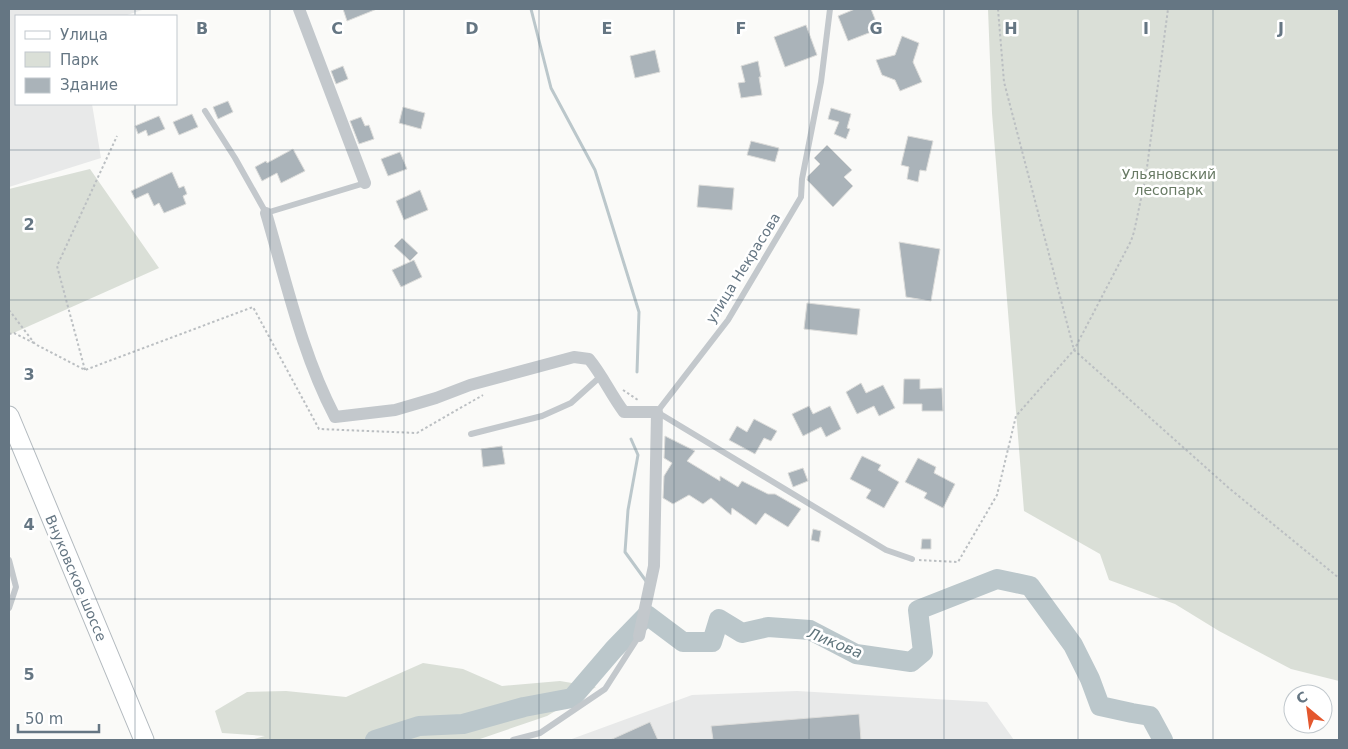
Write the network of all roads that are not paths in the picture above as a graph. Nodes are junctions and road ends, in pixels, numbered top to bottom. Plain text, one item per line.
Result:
1 (298, 9) edge
2 (830, 9) edge
3 (205, 111) dead end
4 (365, 183) joint
5 (266, 214) junction
6 (601, 376) junction
7 (657, 412) junction
8 (9, 416) edge
9 (471, 434) dead end
10 (912, 559) road end
11 (9, 560) edge
12 (9, 608) edge
13 (639, 636) joint
14 (144, 740) edge
15 (513, 740) edge

1 - 4 street
2 - 7 lane, улица Некрасова
3 - 5 lane
4 - 5 lane
5 - 6 street
6 - 7 street
6 - 9 lane
7 - 10 lane
7 - 13 street
8 - 14 main road, Внуковское шоссе
11 - 12 lane
13 - 15 lane

